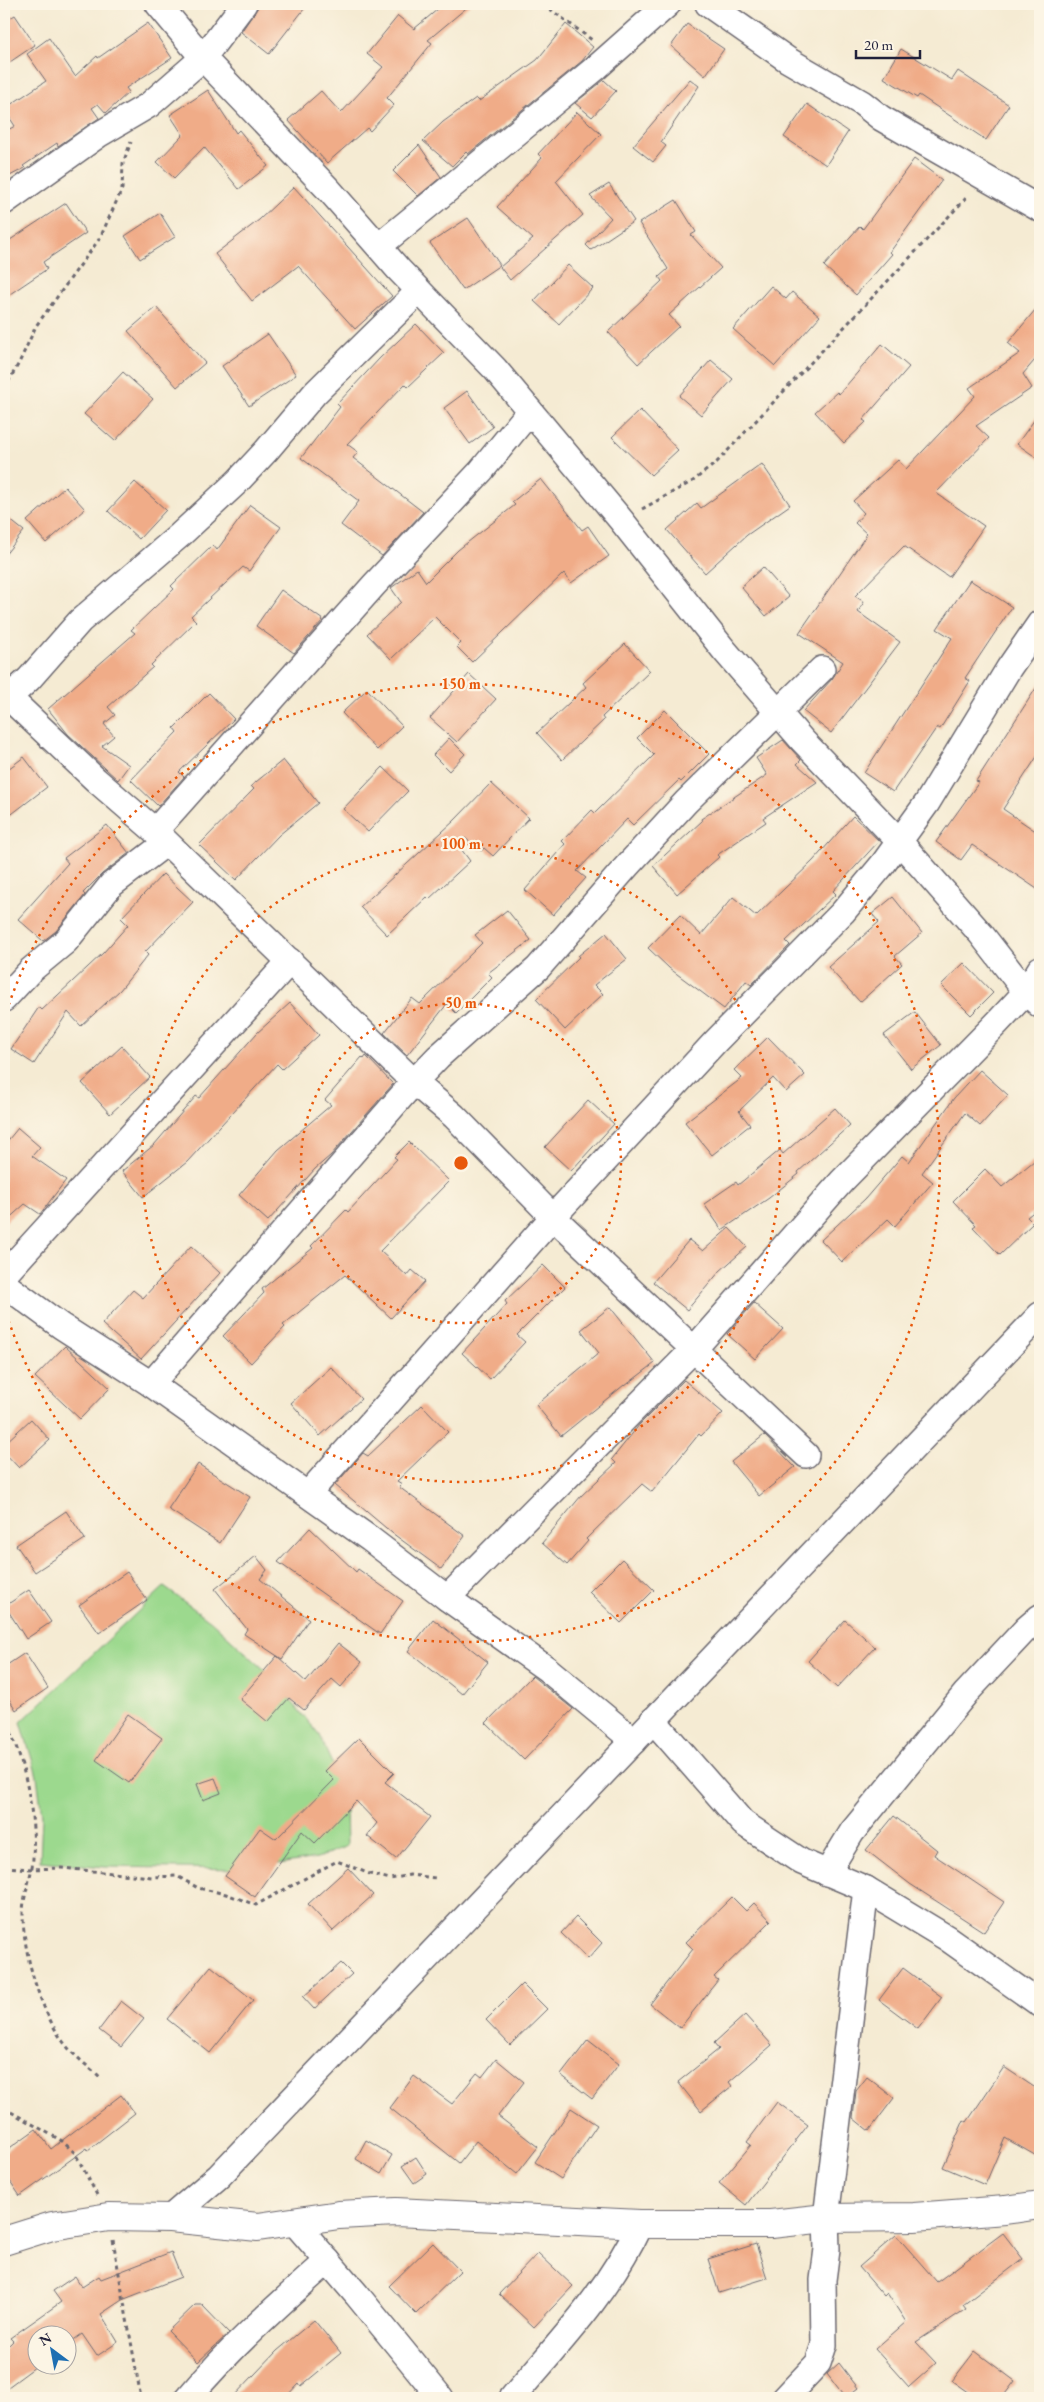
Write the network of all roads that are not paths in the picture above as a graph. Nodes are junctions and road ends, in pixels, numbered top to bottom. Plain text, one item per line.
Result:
1 (158, 4) edge
2 (244, 4) edge
3 (668, 4) edge
4 (708, 4) edge
5 (203, 58) junction
6 (4, 202) edge
7 (1040, 209) edge
8 (379, 246) junction
9 (419, 291) junction
10 (530, 411) junction
11 (1040, 623) edge
12 (822, 669) dead end
13 (6, 696) edge
14 (779, 712) junction
15 (160, 837) junction
16 (899, 841) junction
17 (290, 961) junction
18 (1040, 969) edge
19 (1033, 998) edge
20 (4, 999) edge
21 (414, 1082) junction
22 (553, 1217) junction
23 (4, 1275) edge
24 (4, 1284) edge
25 (1040, 1315) edge
26 (695, 1348) junction
27 (151, 1384) junction
28 (806, 1455) dead end
29 (308, 1494) junction
30 (447, 1598) junction
31 (1040, 1617) edge
32 (654, 1720) junction
33 (634, 1741) junction
34 (828, 1873) junction
35 (866, 1890) junction
36 (1040, 2004) edge
37 (1040, 2205) edge
38 (170, 2218) junction
39 (826, 2218) junction
40 (294, 2222) junction
41 (640, 2224) junction
42 (4, 2241) edge
43 (328, 2261) junction
44 (188, 2398) edge
45 (441, 2398) edge
46 (512, 2398) edge
47 (785, 2398) edge

1 - 5 street
2 - 5 street
3 - 8 street
4 - 7 street
5 - 6 street
5 - 8 street
8 - 9 street
9 - 10 street
9 - 13 street
10 - 14 street
10 - 15 street
11 - 16 street
12 - 14 street
13 - 15 street
14 - 16 street
14 - 21 street
15 - 17 street
15 - 20 street
16 - 19 street
16 - 22 street
17 - 21 street
17 - 23 street
18 - 19 street
19 - 26 street
21 - 22 street
21 - 27 street
22 - 26 street
22 - 29 street
24 - 27 street
25 - 32 street
26 - 28 street
26 - 30 street
27 - 29 street
29 - 30 street
30 - 33 street
31 - 34 street
32 - 33 street
32 - 34 street
33 - 38 street
34 - 35 street
35 - 36 street
35 - 39 street
37 - 39 street
38 - 40 street
38 - 42 street
39 - 41 street
39 - 47 street
40 - 41 street
40 - 43 street
41 - 46 street
43 - 44 street
43 - 45 street

